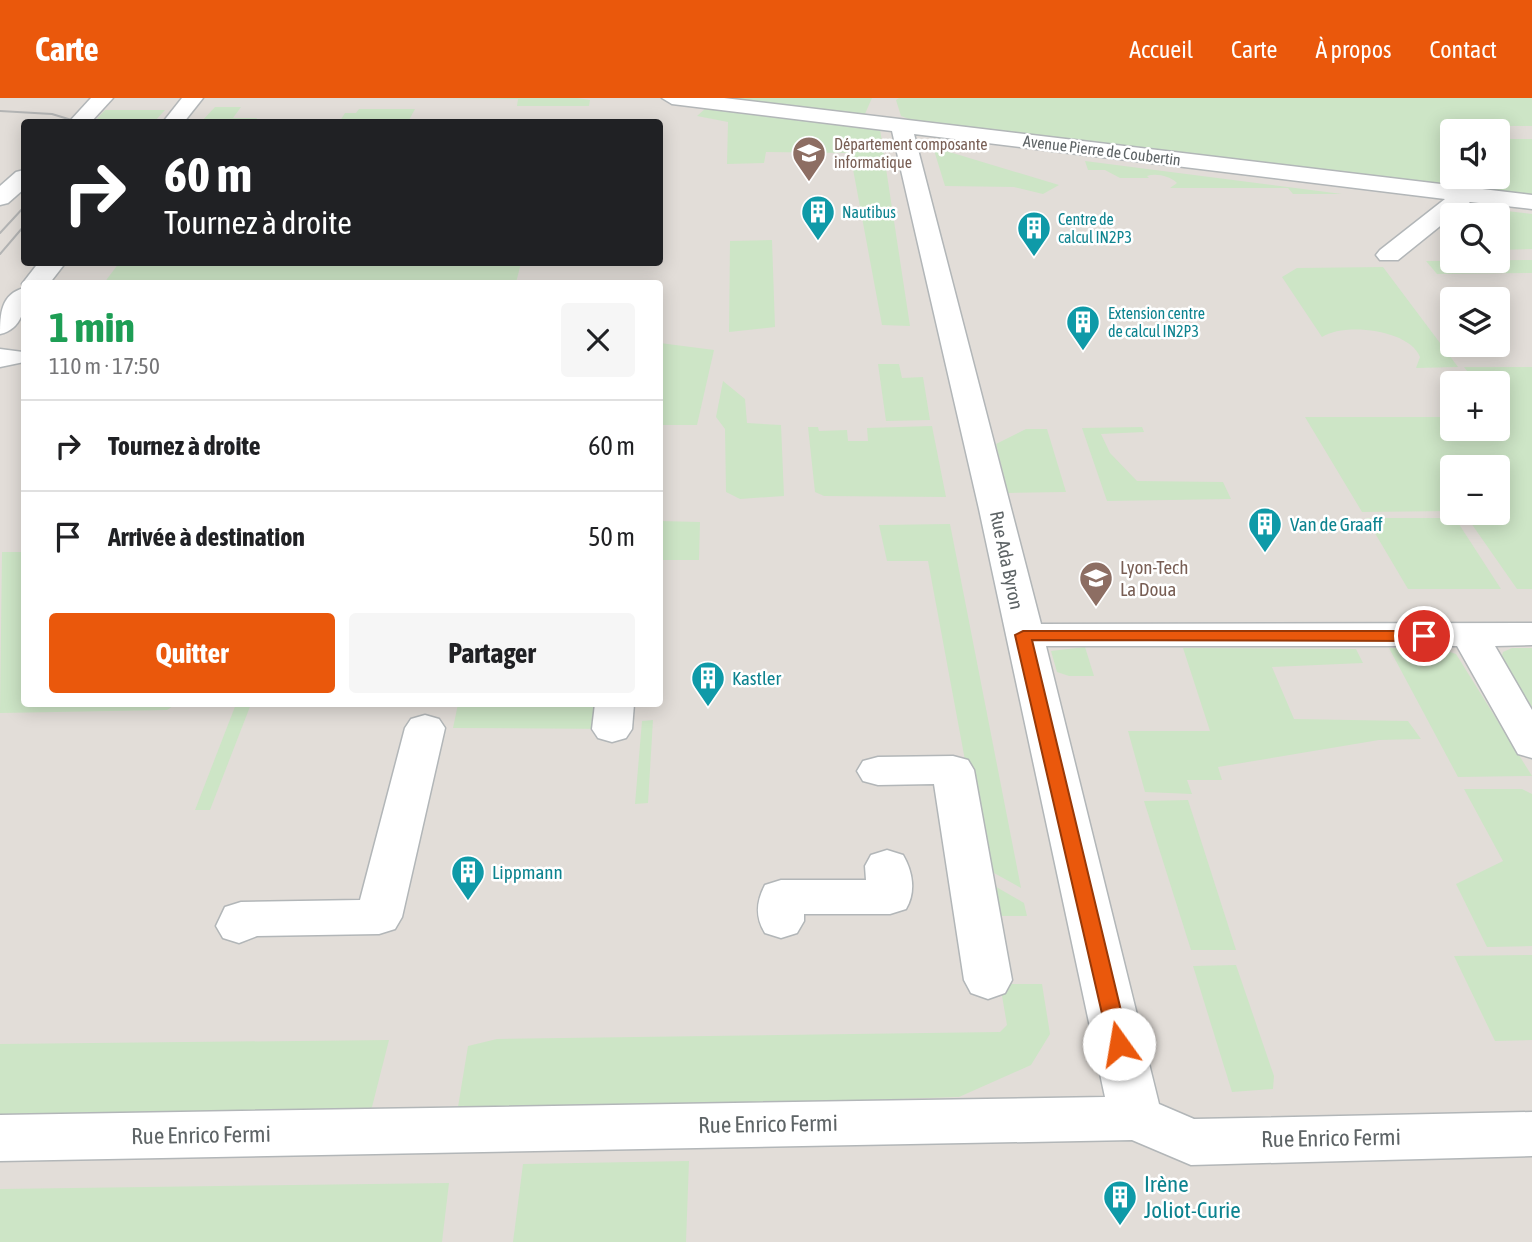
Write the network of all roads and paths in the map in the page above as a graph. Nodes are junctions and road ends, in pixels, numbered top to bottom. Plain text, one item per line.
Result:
1 (103, 98) edge
2 (193, 98) edge
3 (672, 98) edge
4 (82, 119) edge
5 (176, 119) edge
6 (902, 126) junction
7 (21, 180) edge
8 (1465, 194) junction
9 (0, 198) edge
10 (1532, 202) edge
11 (1389, 256) dead end
12 (50, 266) edge
13 (38, 280) edge
14 (21, 300) edge
15 (0, 326) edge
16 (1532, 634) edge
17 (1023, 635) junction
18 (1470, 635) junction
19 (425, 728) dead end
20 (1532, 745) edge
21 (878, 771) dead end
22 (887, 866) dead end
23 (781, 922) dead end
24 (239, 926) dead end
25 (988, 980) dead end
26 (1136, 1118) junction
27 (1532, 1134) edge
28 (0, 1138) edge

1 - 4 street
2 - 5 street
3 - 6 street, Avenue Pierre de Coubertin
6 - 8 street, Avenue Pierre de Coubertin
6 - 17 street, Rue Ada Byron
7 - 9 street
8 - 10 street, Avenue Pierre de Coubertin
8 - 11 street
12 - 13 street
14 - 15 street
16 - 18 street
17 - 18 street
17 - 26 street, Rue Ada Byron
18 - 20 street
19 - 24 street
21 - 25 street
22 - 23 street
26 - 27 street, Rue Enrico Fermi
26 - 28 street, Rue Enrico Fermi

